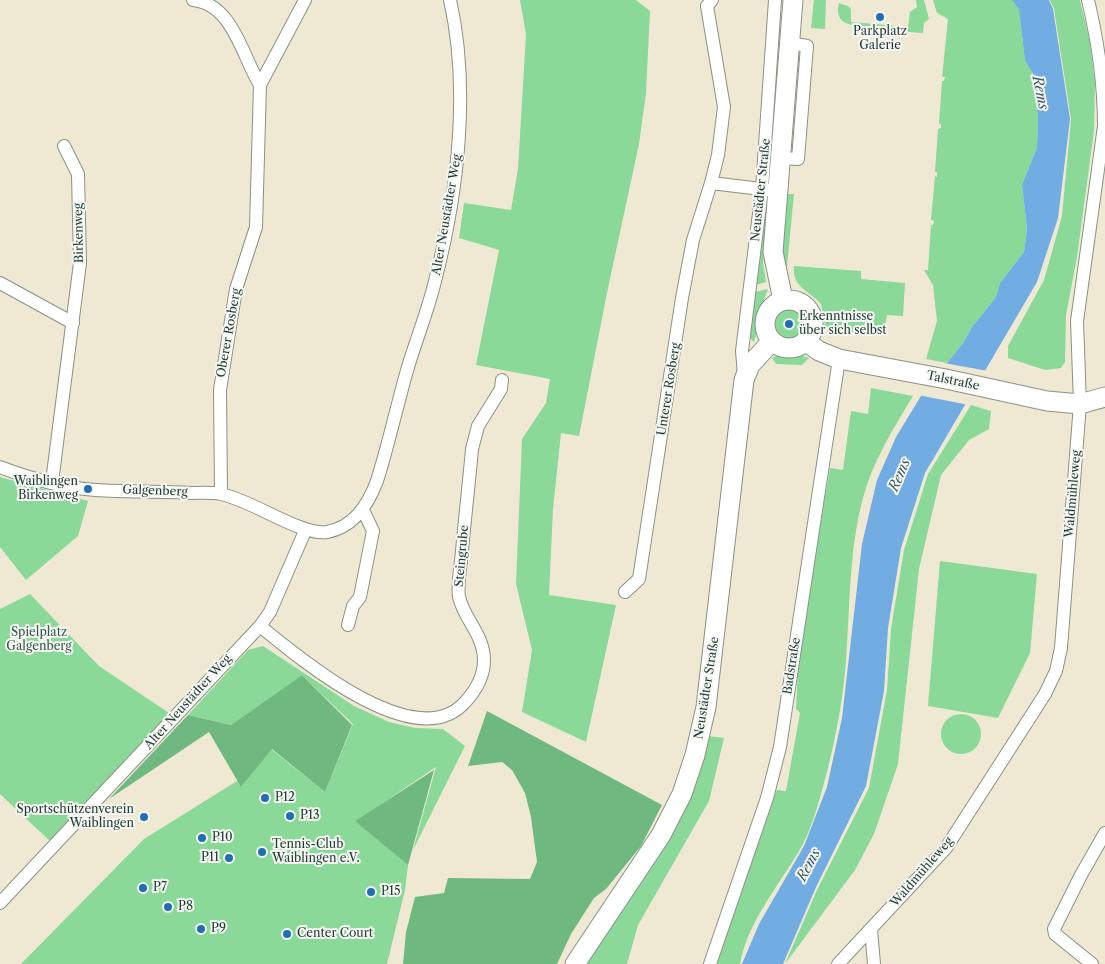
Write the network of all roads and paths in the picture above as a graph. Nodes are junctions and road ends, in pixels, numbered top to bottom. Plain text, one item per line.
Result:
1 (193, 0) edge
2 (304, 0) edge
3 (450, 0) edge
4 (712, 0) edge
5 (775, 0) edge
6 (793, 0) edge
7 (1088, 0) edge
8 (260, 85) junction
9 (64, 146) dead end
10 (710, 183) junction
11 (770, 190) junction
12 (0, 283) edge
13 (783, 300) junction
14 (73, 324) junction
15 (772, 341) junction
16 (805, 341) junction
17 (839, 359) junction
18 (502, 380) dead end
19 (744, 380) junction
20 (1105, 397) edge
21 (1080, 404) junction
22 (0, 467) edge
23 (52, 482) junction
24 (221, 494) junction
25 (363, 510) junction
26 (306, 531) junction
27 (625, 592) dead end
28 (348, 625) dead end
29 (260, 626) junction
30 (1105, 833) edge
31 (0, 904) edge
32 (870, 929) junction
33 (575, 964) edge
34 (710, 964) edge
35 (838, 964) edge
36 (874, 964) edge
37 (1092, 964) edge

1 - 8 street
2 - 8 street, Oberer Rosberg
3 - 25 street, Alter Neustädter Weg
4 - 10 street, Unterer Rosberg
5 - 11 street, Neustädter Straße
6 - 11 street, Neustädter Straße
7 - 21 street, Waldmühleweg
8 - 24 street, Oberer Rosberg
9 - 14 street, Birkenweg
10 - 11 street
10 - 27 street, Unterer Rosberg
11 - 13 street, Neustädter Straße
11 - 19 street, Neustädter Straße
12 - 14 street
13 - 15 street
13 - 16 street
14 - 23 street, Birkenweg
15 - 16 street
15 - 19 street, Neustädter Straße
16 - 17 street, Talstraße
17 - 21 street, Talstraße
17 - 34 street, Badstraße
18 - 29 street, Steingrube
19 - 33 street, Neustädter Straße
20 - 21 street, Talstraße
21 - 32 street, Waldmühleweg
22 - 23 street, Galgenberg
23 - 24 street, Galgenberg
24 - 26 street, Galgenberg
25 - 26 street, Alter Neustädter Weg
25 - 28 street
26 - 29 street, Alter Neustädter Weg
29 - 31 street, Alter Neustädter Weg
30 - 37 street
32 - 35 street, Waldmühleweg
32 - 36 street

